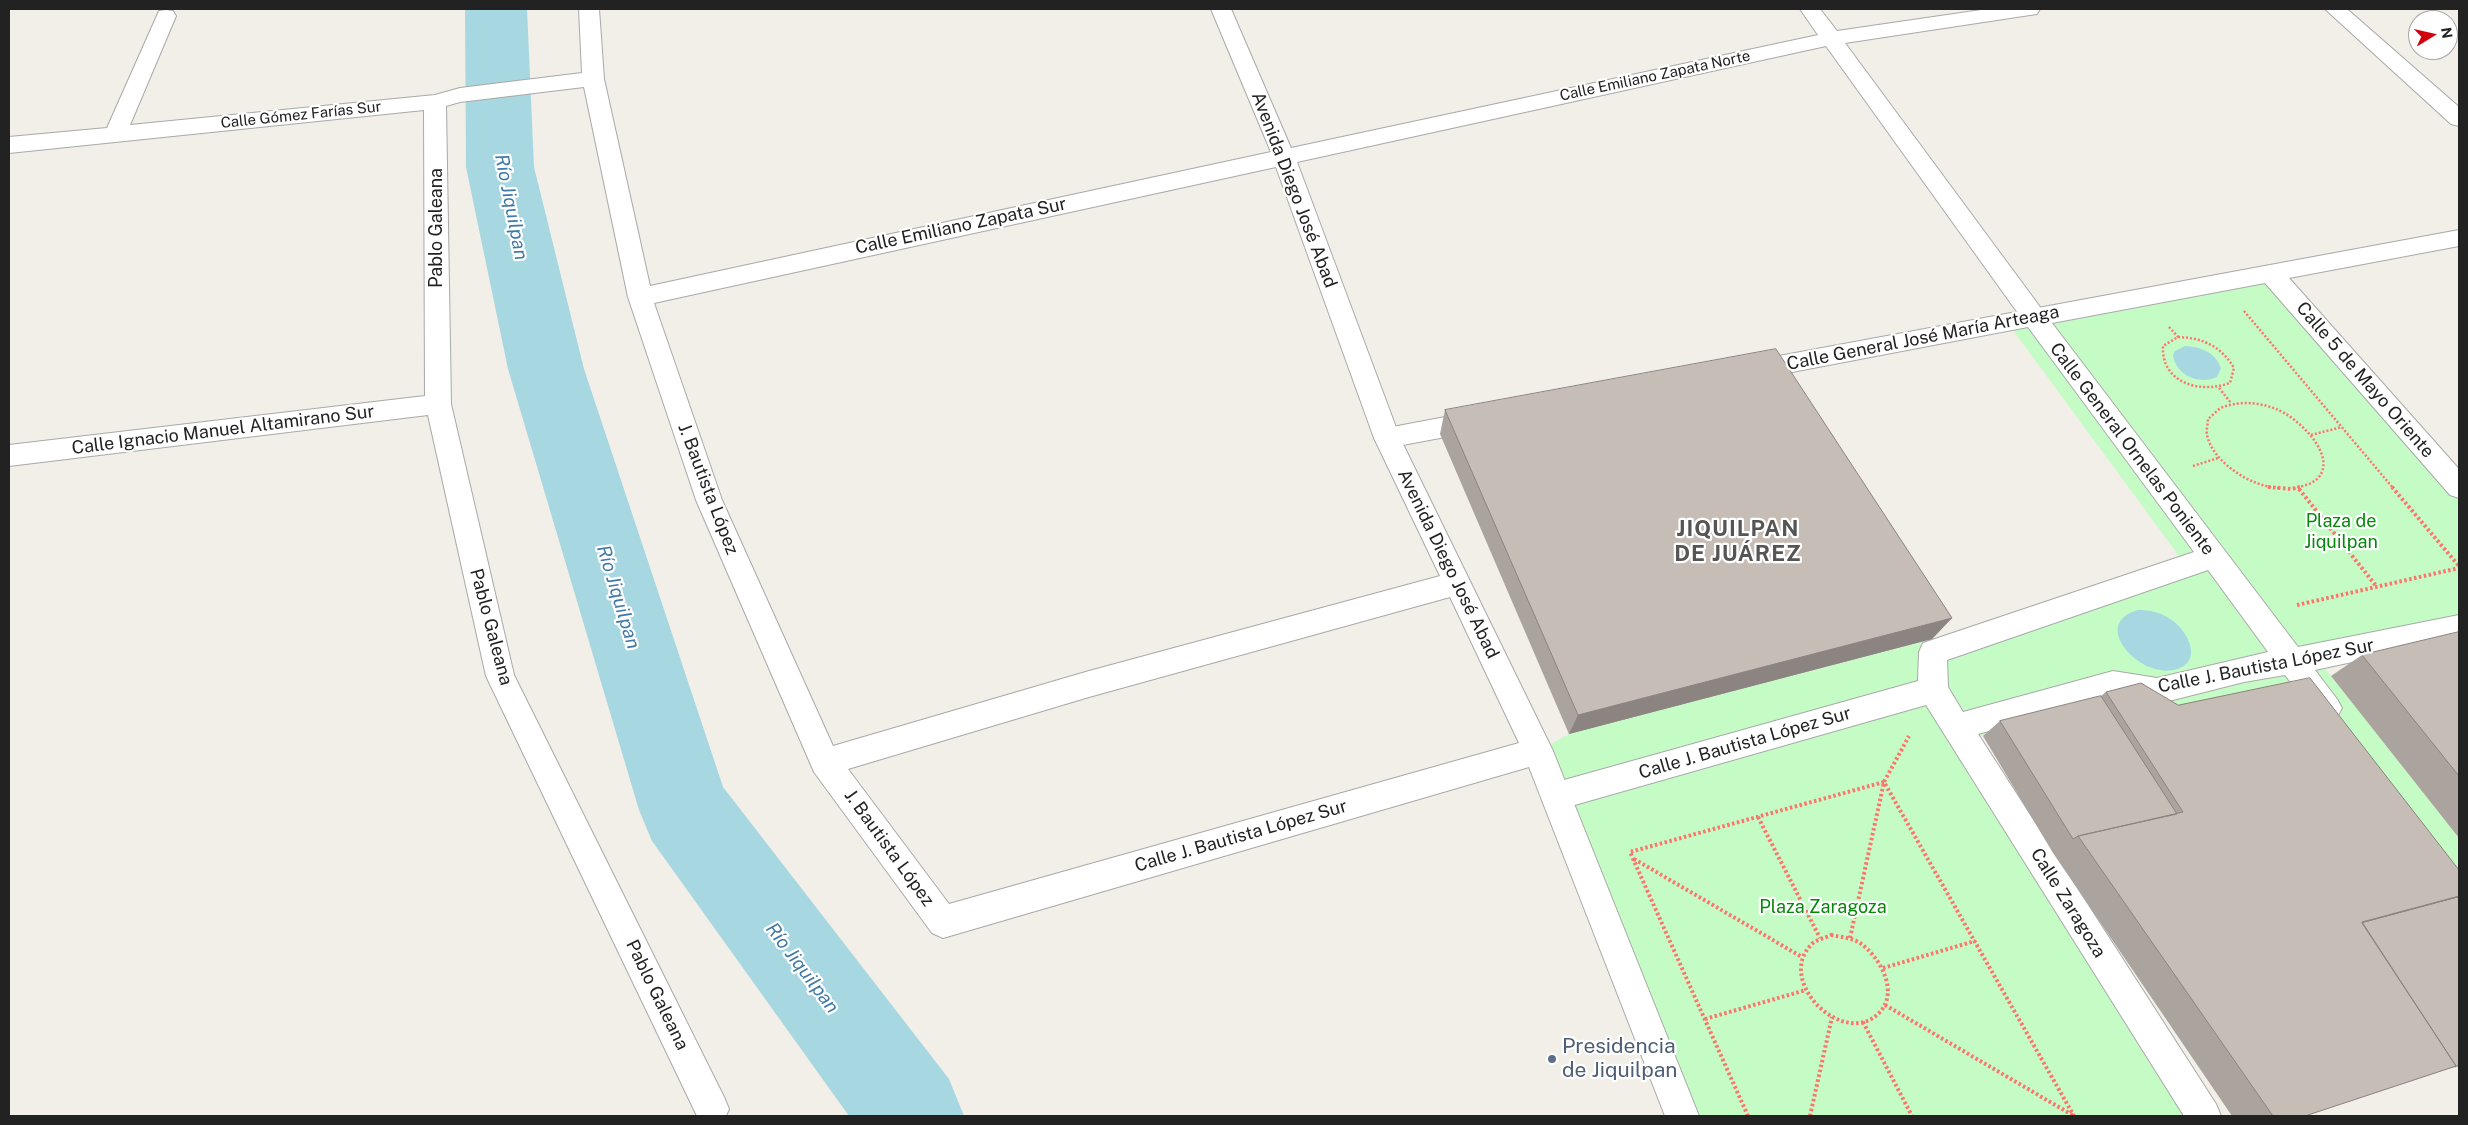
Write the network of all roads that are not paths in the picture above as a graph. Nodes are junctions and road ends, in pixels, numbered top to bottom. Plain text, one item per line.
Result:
1 (589, 9) edge
2 (1221, 9) edge
3 (1810, 9) edge
4 (2030, 9) edge
5 (2336, 9) edge
6 (166, 16) dead end
7 (1833, 38) junction
8 (593, 79) junction
9 (448, 98) junction
10 (2459, 119) edge
11 (114, 135) junction
12 (9, 145) edge
13 (1283, 155) junction
14 (2459, 238) edge
15 (2270, 273) junction
16 (640, 296) junction
17 (2034, 317) junction
18 (1726, 374) edge
19 (438, 404) junction
20 (1503, 416) edge
21 (1387, 438) junction
22 (9, 456) edge
23 (2459, 487) edge
24 (2213, 557) junction
25 (1457, 583) junction
26 (2459, 627) edge
27 (2291, 661) junction
28 (1933, 690) junction
29 (1956, 727) junction
30 (2343, 730) edge
31 (1538, 751) junction
32 (825, 762) junction
33 (1557, 796) junction
34 (943, 922) joint
35 (712, 1109) dead end
36 (1682, 1116) edge
37 (2204, 1116) edge

1 - 8 street, J. Bautista López
2 - 13 street, Avenida Diego José Abad
3 - 7 street, Calle General Ornelas Poniente
4 - 7 street, Calle Emiliano Zapata Norte
5 - 10 street
6 - 11 street
7 - 13 street, Calle Emiliano Zapata Norte
7 - 17 street, Calle General Ornelas Poniente
8 - 9 street, Calle Gómez Farías Sur
8 - 16 street, J. Bautista López
9 - 11 street, Calle Gómez Farías Sur
9 - 19 street, Pablo Galeana
11 - 12 street, Calle Gómez Farías Sur
13 - 16 street, Calle Emiliano Zapata Sur
13 - 21 street, Avenida Diego José Abad
14 - 15 street, Calle General José María Arteaga
15 - 17 street, Calle General José María Arteaga
15 - 23 street, Calle 5 de Mayo Oriente
16 - 32 street, J. Bautista López
17 - 18 street, Calle General José María Arteaga
17 - 24 street, Calle General Ornelas Poniente
19 - 22 street, Calle Ignacio Manuel Altamirano Sur
19 - 35 street, Pablo Galeana
20 - 21 street
21 - 25 street, Avenida Diego José Abad
24 - 27 street, Calle General Ornelas Poniente
24 - 28 street
25 - 31 street, Avenida Diego José Abad
25 - 32 street
26 - 27 street, Calle J. Bautista López Sur
27 - 29 street, Calle J. Bautista López Sur
27 - 30 street, Calle General Ornelas Poniente
28 - 29 street, Calle Zaragoza
28 - 33 street, Calle J. Bautista López Sur
29 - 37 street, Calle Zaragoza
31 - 33 street, Avenida Diego José Abad
31 - 34 street, Calle J. Bautista López Sur
32 - 34 street, J. Bautista López
33 - 36 street, Avenida Diego José Abad

